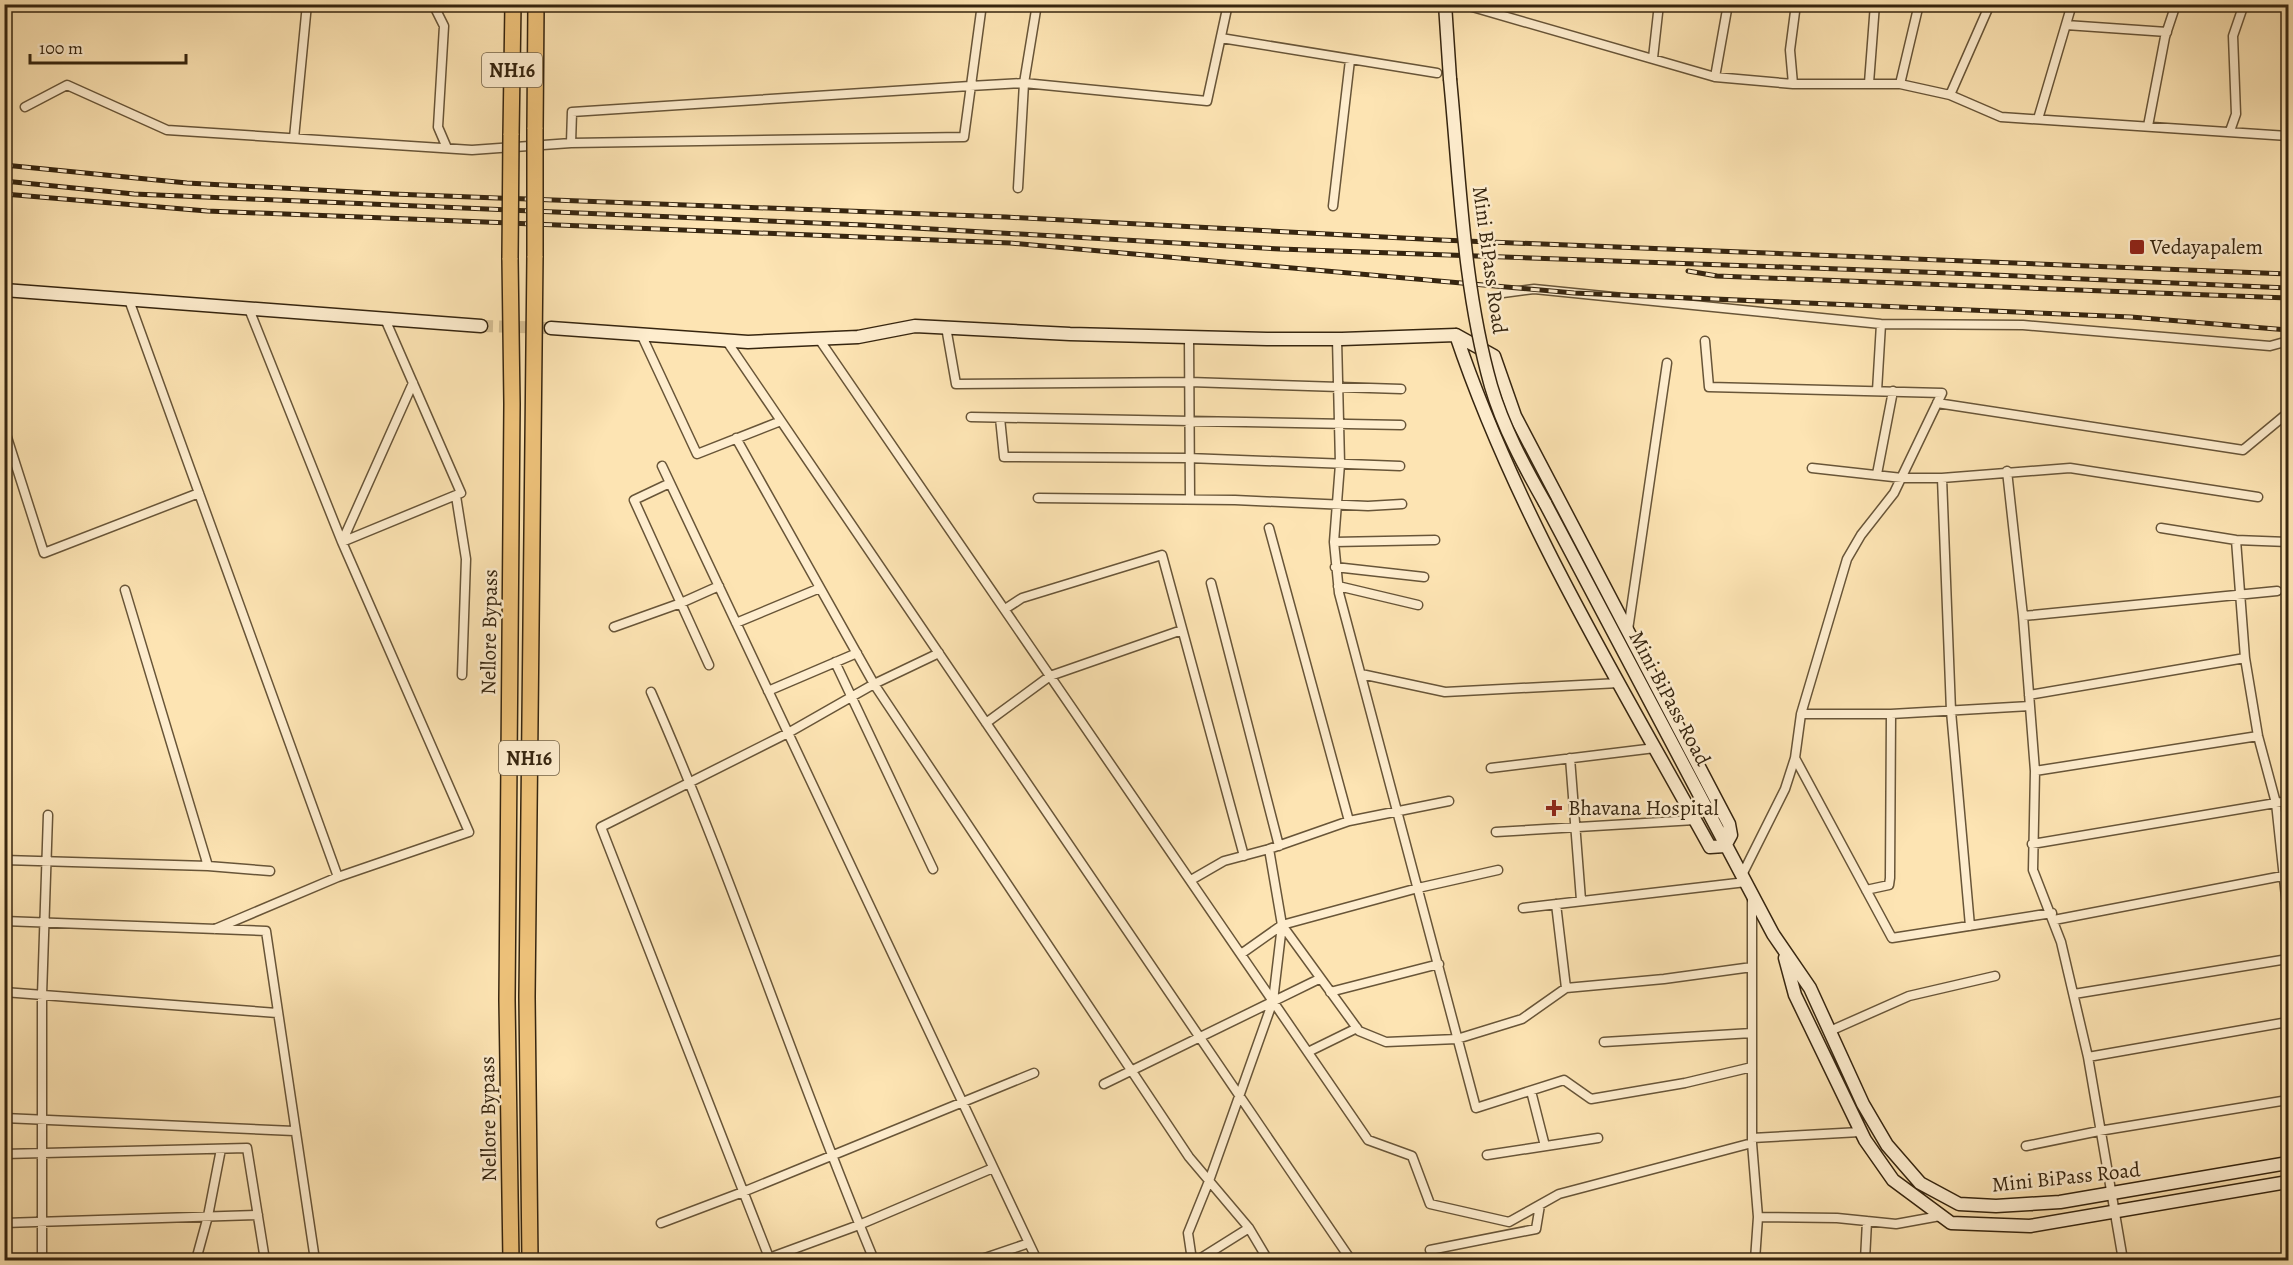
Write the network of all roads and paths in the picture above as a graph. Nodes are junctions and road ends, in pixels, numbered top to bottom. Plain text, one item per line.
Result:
1 (307, 4) edge
2 (433, 4) edge
3 (513, 4) edge
4 (536, 4) edge
5 (982, 4) edge
6 (1037, 4) edge
7 (1228, 4) edge
8 (1444, 4) edge
9 (1462, 4) edge
10 (1659, 4) edge
11 (1728, 4) edge
12 (1796, 4) edge
13 (1875, 4) edge
14 (1919, 4) edge
15 (1990, 4) edge
16 (2072, 4) edge
17 (2176, 4) edge
18 (2244, 4) edge
19 (2066, 25) junction
20 (2167, 32) junction
21 (1221, 38) junction
22 (1653, 58) junction
23 (1350, 60) junction
24 (1437, 73) dead end
25 (1715, 77) junction
26 (1024, 83) junction
27 (1869, 83) junction
28 (1792, 84) junction
29 (1900, 84) junction
30 (970, 86) junction
31 (1950, 95) junction
32 (26, 107) dead end
33 (2038, 119) junction
34 (2148, 126) junction
35 (2230, 131) junction
36 (2289, 136) edge
37 (294, 138) junction
38 (571, 143) junction
39 (447, 148) junction
40 (1018, 188) dead end
41 (1333, 206) dead end
42 (4, 290) edge
43 (1503, 293) dead end
44 (129, 300) junction
45 (249, 309) junction
46 (385, 319) junction
47 (1881, 324) junction
48 (481, 326) tunnel mouth
49 (946, 327) junction
50 (551, 328) tunnel mouth
51 (641, 334) junction
52 (1456, 334) junction
53 (1189, 337) junction
54 (819, 339) junction
55 (1337, 339) junction
56 (726, 340) junction
57 (1705, 341) dead end
58 (2289, 341) edge
59 (1667, 363) dead end
60 (1190, 381) junction
61 (413, 383) junction
62 (1337, 387) junction
63 (1401, 389) dead end
64 (1877, 391) junction
65 (1893, 391) junction
66 (1936, 404) junction
67 (971, 417) dead end
68 (1000, 418) junction
69 (781, 421) junction
70 (2289, 421) edge
71 (1190, 422) junction
72 (1338, 424) junction
73 (1401, 425) dead end
74 (4, 428) edge
75 (736, 438) junction
76 (1190, 458) junction
77 (1340, 464) junction
78 (662, 466) dead end
79 (1400, 466) dead end
80 (1812, 468) dead end
81 (2007, 471) junction
82 (1878, 474) junction
83 (1902, 478) junction
84 (1942, 478) junction
85 (670, 483) junction
86 (199, 493) junction
87 (456, 496) junction
88 (2258, 497) dead end
89 (1038, 498) dead end
90 (1190, 499) junction
91 (1402, 504) dead end
92 (1335, 505) junction
93 (1269, 528) dead end
94 (2161, 528) dead end
95 (1435, 540) dead end
96 (2236, 540) junction
97 (342, 542) junction
98 (1334, 542) junction
99 (2289, 542) edge
100 (1335, 567) junction
101 (1424, 577) dead end
102 (1211, 583) dead end
103 (719, 586) junction
104 (1338, 586) junction
105 (820, 588) junction
106 (125, 590) dead end
107 (2277, 591) dead end
108 (2240, 594) junction
109 (681, 603) junction
110 (1418, 605) dead end
111 (1005, 609) junction
112 (2023, 616) junction
113 (736, 623) junction
114 (614, 627) dead end
115 (1182, 630) junction
116 (1628, 632) junction
117 (857, 653) junction
118 (939, 653) junction
119 (2245, 658) junction
120 (835, 662) junction
121 (709, 665) dead end
122 (1361, 674) junction
123 (462, 675) dead end
124 (1050, 676) junction
125 (1619, 683) junction
126 (874, 684) junction
127 (768, 691) junction
128 (651, 692) dead end
129 (2029, 695) junction
130 (852, 696) junction
131 (2030, 706) junction
132 (1951, 711) junction
133 (1801, 714) junction
134 (1891, 714) junction
135 (986, 723) junction
136 (788, 733) junction
137 (2258, 736) junction
138 (1655, 748) junction
139 (1569, 758) junction
140 (1795, 758) junction
141 (1491, 768) dead end
142 (2035, 771) junction
143 (691, 782) junction
144 (1449, 801) dead end
145 (2289, 801) edge
146 (2276, 803) junction
147 (1398, 811) junction
148 (48, 815) dead end
149 (1695, 820) junction
150 (1349, 821) junction
151 (1575, 828) junction
152 (1496, 832) dead end
153 (2032, 844) junction
154 (1279, 846) junction
155 (1725, 846) junction
156 (1269, 849) junction
157 (1244, 856) junction
158 (4, 860) edge
159 (45, 861) junction
160 (208, 866) junction
161 (933, 869) dead end
162 (1498, 870) dead end
163 (270, 871) dead end
164 (2286, 875) edge
165 (338, 877) junction
166 (1191, 880) junction
167 (1746, 884) junction
168 (1418, 888) junction
169 (1866, 890) junction
170 (1581, 900) junction
171 (1556, 904) junction
172 (1523, 908) dead end
173 (2289, 916) edge
174 (2053, 917) junction
175 (4, 921) edge
176 (44, 922) junction
177 (1282, 925) junction
178 (1970, 926) junction
179 (215, 929) junction
180 (1783, 952) junction
181 (1241, 954) junction
182 (2289, 959) edge
183 (1439, 964) junction
184 (1752, 967) junction
185 (1995, 976) dead end
186 (1319, 979) junction
187 (1566, 988) junction
188 (4, 992) edge
189 (1330, 992) junction
190 (2073, 994) junction
191 (42, 995) junction
192 (1273, 1001) junction
193 (277, 1013) junction
194 (2289, 1022) edge
195 (1357, 1028) junction
196 (1830, 1031) junction
197 (1752, 1033) junction
198 (1200, 1038) junction
199 (1457, 1039) junction
200 (1604, 1042) dead end
201 (1308, 1052) junction
202 (2088, 1057) junction
203 (1752, 1067) junction
204 (1131, 1071) junction
205 (1034, 1073) dead end
206 (1104, 1084) dead end
207 (1531, 1091) junction
208 (1238, 1094) junction
209 (2289, 1100) edge
210 (963, 1103) junction
211 (4, 1118) edge
212 (42, 1119) junction
213 (294, 1131) junction
214 (2099, 1131) junction
215 (1860, 1132) junction
216 (1598, 1138) dead end
217 (1752, 1141) junction
218 (1545, 1146) junction
219 (2026, 1146) dead end
220 (221, 1149) junction
221 (44, 1153) junction
222 (4, 1154) edge
223 (1487, 1155) dead end
224 (831, 1157) junction
225 (2289, 1163) edge
226 (993, 1168) junction
227 (1209, 1181) junction
228 (2289, 1182) edge
229 (743, 1192) junction
230 (2111, 1194) junction
231 (1540, 1205) junction
232 (2115, 1213) junction
233 (258, 1215) junction
234 (208, 1216) junction
235 (1940, 1216) junction
236 (1758, 1217) junction
237 (1867, 1221) junction
238 (41, 1222) junction
239 (4, 1223) edge
240 (661, 1223) dead end
241 (859, 1225) junction
242 (1249, 1228) junction
243 (1029, 1243) junction
244 (1430, 1250) dead end
245 (769, 1259) edge
246 (42, 1260) edge
247 (196, 1260) edge
248 (265, 1260) edge
249 (315, 1260) edge
250 (511, 1260) edge
251 (530, 1260) edge
252 (874, 1260) edge
253 (979, 1260) edge
254 (1037, 1260) edge
255 (1192, 1260) edge
256 (1198, 1260) edge
257 (1268, 1260) edge
258 (1351, 1260) edge
259 (1755, 1260) edge
260 (1865, 1260) edge
261 (2123, 1260) edge

1 - 37 street
2 - 39 street
3 - 250 highway, Nellore Bypass / NH16, bridge
4 - 251 highway, Nellore Bypass / NH16, bridge
5 - 30 street
6 - 26 street
7 - 21 street
8 - 155 street, Mini BiPass Road, bridge
9 - 22 street
10 - 22 street
11 - 25 street
12 - 28 street
13 - 27 street
14 - 29 street
15 - 31 street
16 - 19 street
17 - 20 street
18 - 35 street
19 - 20 street
19 - 33 street
20 - 34 street
21 - 23 street
21 - 26 street
22 - 25 street
23 - 24 street
23 - 41 street
25 - 28 street
26 - 30 street
26 - 40 street
27 - 28 street
27 - 29 street
29 - 31 street
30 - 38 street
30 - 38 street
31 - 33 street
32 - 37 street
33 - 34 street
34 - 35 street
35 - 36 street
37 - 39 street
38 - 39 street
42 - 44 street
43 - 47 street
44 - 45 street
44 - 86 street
45 - 46 street
45 - 97 street
46 - 48 street
46 - 61 street
47 - 58 street
47 - 64 street
49 - 53 street
49 - 54 street
49 - 60 street
50 - 51 street
51 - 56 street
51 - 75 street
52 - 55 street
52 - 116 street
52 - 125 street
53 - 55 street
53 - 60 street
54 - 56 street
54 - 111 street
55 - 62 street
56 - 69 street
57 - 64 street
59 - 116 street
60 - 62 street
60 - 71 street
61 - 87 street
61 - 97 street
62 - 63 street
62 - 72 street
64 - 65 street
65 - 66 street
65 - 82 street
66 - 70 street
66 - 83 street
67 - 68 street
68 - 71 street
68 - 76 street
69 - 75 street
69 - 118 street
71 - 72 street
71 - 76 street
72 - 73 street
72 - 77 street
74 - 86 street
75 - 105 street
76 - 77 street
76 - 90 street
77 - 79 street
77 - 92 street
78 - 85 street
80 - 82 street
81 - 84 street
81 - 88 street
81 - 112 street
82 - 83 street
83 - 84 street
83 - 133 street
84 - 132 street
85 - 103 street
85 - 109 street
86 - 165 street
87 - 97 street
87 - 123 street
89 - 90 street
90 - 92 street
91 - 92 street
92 - 98 street
93 - 150 street
94 - 96 street
95 - 98 street
96 - 99 street
96 - 108 street
97 - 165 street
98 - 100 street
100 - 101 street
100 - 104 street
102 - 154 street
103 - 109 street
103 - 113 street
104 - 110 street
104 - 122 street
105 - 113 street
105 - 117 street
106 - 160 street
107 - 108 street
108 - 112 street
108 - 119 street
109 - 114 street
109 - 121 street
111 - 115 street
111 - 124 street
112 - 129 street
113 - 127 street
115 - 124 street
115 - 157 street
116 - 155 street
117 - 120 street
117 - 126 street
118 - 126 street
118 - 135 street
119 - 129 street
119 - 137 street
120 - 127 street
120 - 130 street
122 - 125 street
122 - 147 street
124 - 135 street
124 - 166 street
125 - 138 street
126 - 130 street
126 - 204 street
127 - 136 street
128 - 143 street
129 - 131 street
130 - 136 street
130 - 161 street
131 - 132 street
131 - 142 street
132 - 134 street
132 - 178 street
133 - 134 street
133 - 140 street
134 - 169 street
135 - 198 street
136 - 143 street
136 - 210 street
137 - 142 street
137 - 146 street
138 - 139 street
138 - 149 street
139 - 141 street
139 - 151 street
140 - 167 street
140 - 169 street
142 - 153 street
143 - 224 street
143 - 229 street
144 - 147 street
145 - 146 street
146 - 153 street
146 - 164 street
147 - 150 street
147 - 168 street
148 - 159 street
149 - 151 street
149 - 155 street
150 - 154 street
151 - 152 street
151 - 170 street
153 - 174 street
154 - 156 street
155 - 167 street, Mini BiPass Road
156 - 157 street
156 - 177 street
157 - 166 street
158 - 159 street
159 - 160 street
159 - 176 street
160 - 163 street
162 - 168 street
164 - 173 street
164 - 174 street
165 - 179 street
166 - 181 street
167 - 170 street
167 - 180 street, Mini BiPass Road
167 - 184 street
168 - 177 street
168 - 183 street
169 - 178 street
170 - 171 street
171 - 172 street
171 - 187 street
174 - 178 street
174 - 190 street
175 - 176 street
176 - 179 street
176 - 191 street
177 - 181 street
177 - 186 street
177 - 192 street
179 - 193 street
180 - 196 street, Mini BiPass Road
180 - 215 street
181 - 192 street
182 - 190 street
183 - 189 street
183 - 199 street
184 - 187 street
184 - 197 street
185 - 196 street
186 - 189 street
186 - 192 street
187 - 199 street
188 - 191 street
189 - 195 street
190 - 202 street
191 - 193 street
191 - 212 street
192 - 198 street
192 - 201 street
192 - 208 street
193 - 213 street
194 - 202 street
195 - 199 street
195 - 201 street
196 - 230 street, Mini BiPass Road
197 - 200 street
197 - 203 street
198 - 204 street
198 - 208 street
199 - 207 street
201 - 231 street
202 - 214 street
203 - 207 street
203 - 217 street
204 - 206 street
204 - 227 street
205 - 210 street
207 - 218 street
208 - 227 street
208 - 258 street
209 - 214 street
210 - 224 street
210 - 226 street
211 - 212 street
212 - 213 street
212 - 221 street
213 - 249 street
214 - 219 street
214 - 230 street
215 - 217 street
215 - 235 street
216 - 218 street
217 - 231 street
217 - 236 street
218 - 223 street
220 - 221 street
220 - 233 street
220 - 234 street
221 - 222 street
221 - 238 street
224 - 229 street
224 - 241 street
225 - 230 street, Mini BiPass Road
226 - 241 street
226 - 243 street
227 - 242 street
227 - 255 street
228 - 232 street
229 - 240 street
229 - 245 street
230 - 232 street
231 - 244 street
232 - 235 street
232 - 261 street
233 - 234 street
233 - 248 street
234 - 238 street
234 - 247 street
235 - 237 street
236 - 237 street
236 - 259 street
237 - 260 street
238 - 239 street
238 - 246 street
241 - 245 street
241 - 252 street
242 - 256 street
242 - 257 street
243 - 253 street
243 - 254 street

